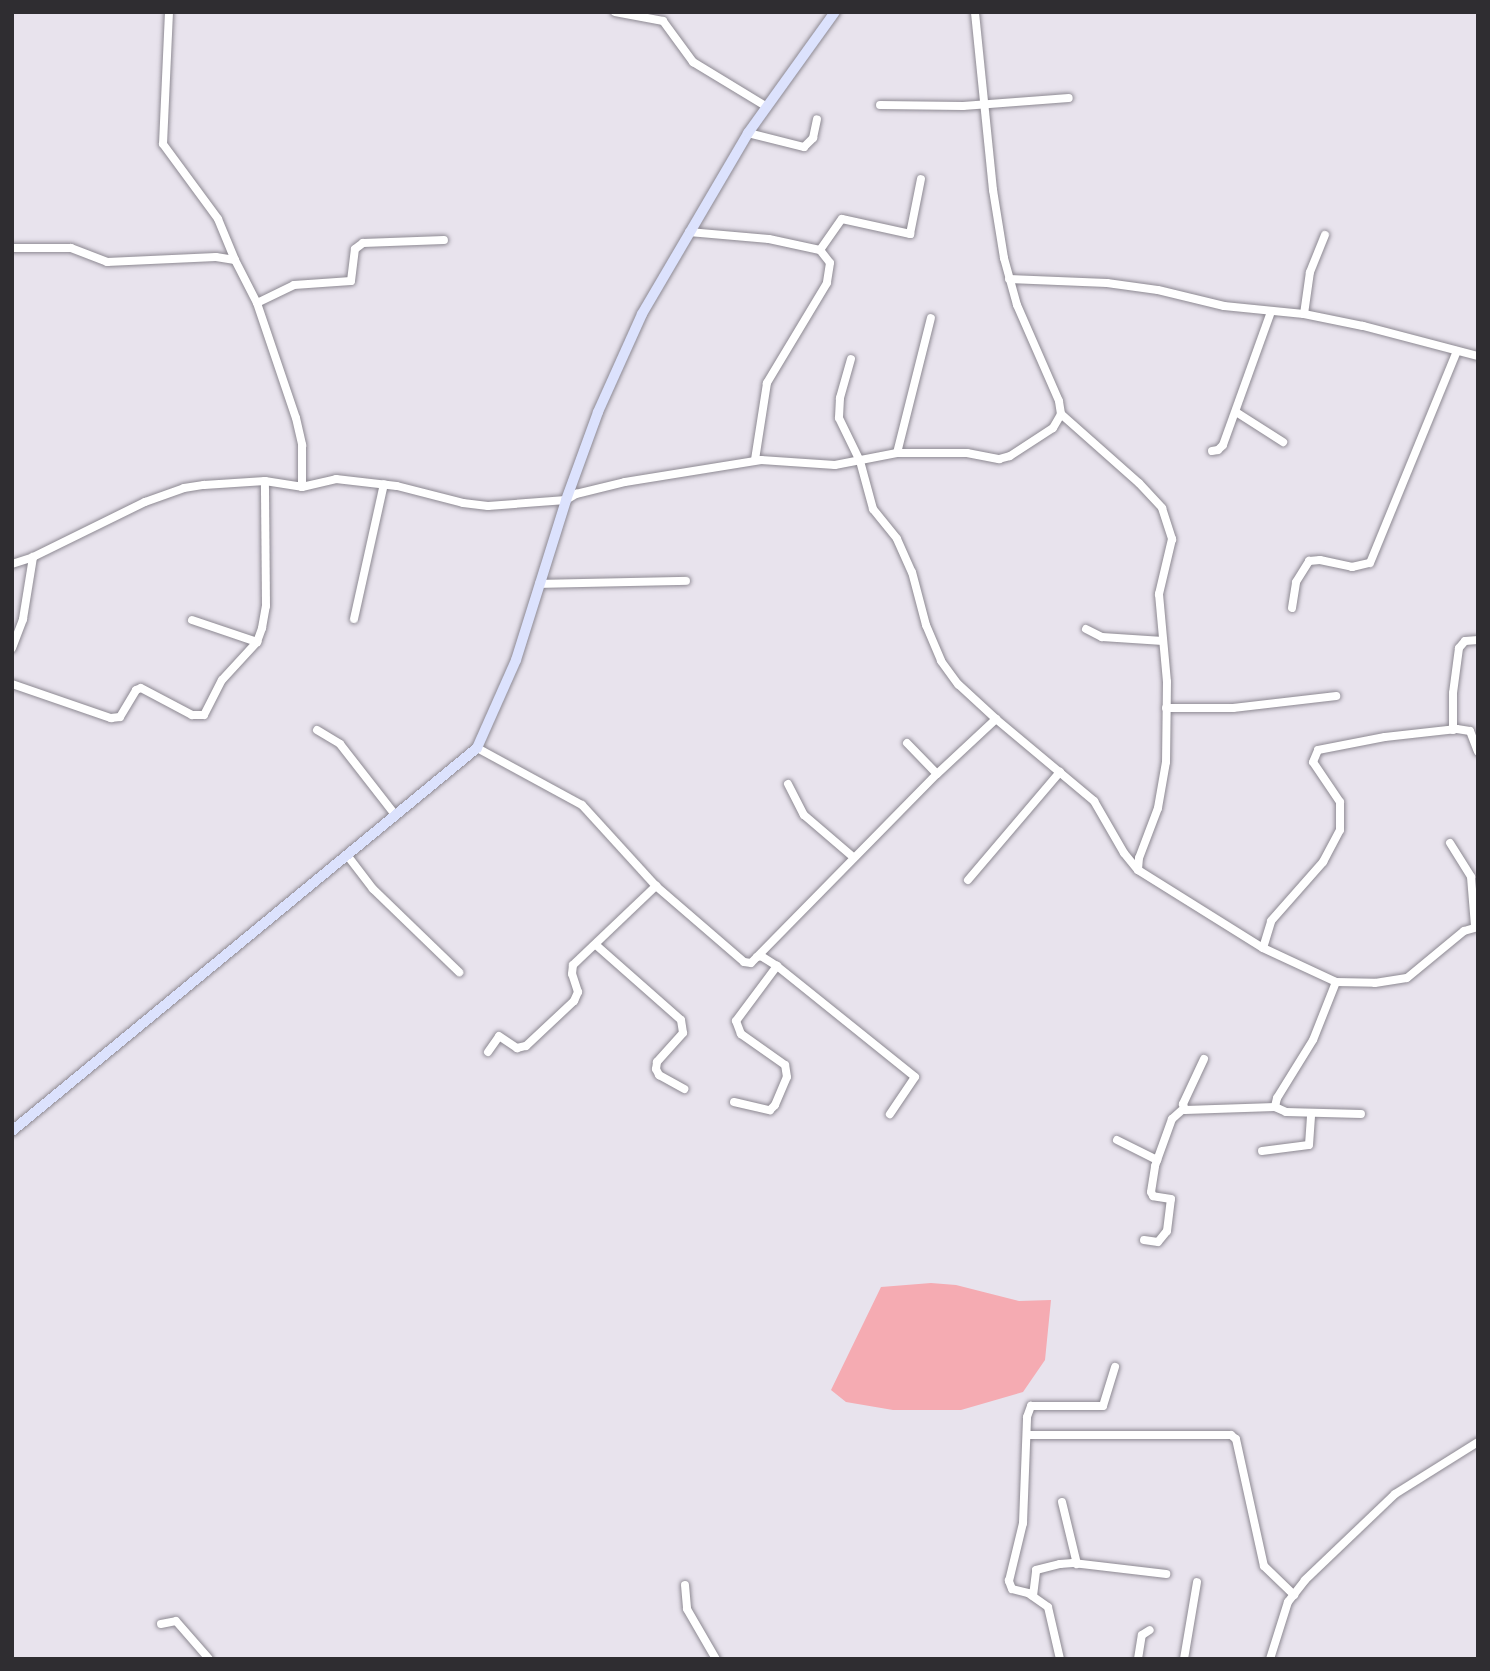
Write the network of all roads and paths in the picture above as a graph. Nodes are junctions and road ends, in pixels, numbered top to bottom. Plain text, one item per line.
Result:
1 (169, 12) edge
2 (615, 12) edge
3 (835, 12) edge
4 (975, 12) edge
5 (1069, 98) dead end
6 (984, 104) junction
7 (880, 105) dead end
8 (767, 107) junction
9 (817, 118) dead end
10 (748, 133) junction
11 (920, 179) dead end
12 (689, 232) junction
13 (1325, 235) dead end
14 (444, 240) dead end
15 (12, 248) edge
16 (820, 250) junction
17 (235, 260) junction
18 (1009, 279) junction
19 (257, 303) junction
20 (1271, 312) junction
21 (1304, 314) junction
22 (931, 318) dead end
23 (1457, 351) junction
24 (1478, 356) edge
25 (851, 359) dead end
26 (1236, 412) junction
27 (1061, 414) junction
28 (1283, 442) dead end
29 (1212, 451) dead end
30 (897, 453) junction
31 (755, 460) junction
32 (860, 461) junction
33 (265, 481) junction
34 (384, 484) junction
35 (302, 487) junction
36 (566, 500) junction
37 (33, 557) junction
38 (12, 564) edge
39 (686, 581) dead end
40 (539, 583) junction
41 (1292, 608) dead end
42 (354, 619) dead end
43 (192, 620) dead end
44 (1086, 629) dead end
45 (1163, 640) junction
46 (1478, 640) edge
47 (257, 642) junction
48 (12, 648) edge
49 (12, 684) edge
50 (1336, 696) dead end
51 (1166, 708) junction
52 (996, 719) junction
53 (317, 730) dead end
54 (1452, 730) junction
55 (907, 743) dead end
56 (477, 748) junction
57 (1478, 752) edge
58 (1060, 772) junction
59 (937, 774) junction
60 (788, 784) dead end
61 (396, 816) junction
62 (1450, 843) dead end
63 (347, 855) junction
64 (853, 857) junction
65 (1138, 870) junction
66 (968, 880) dead end
67 (656, 886) junction
68 (1476, 927) edge
69 (596, 945) junction
70 (1263, 948) junction
71 (757, 957) junction
72 (777, 966) junction
73 (459, 972) dead end
74 (1336, 982) junction
75 (488, 1052) dead end
76 (1205, 1059) dead end
77 (684, 1088) dead end
78 (734, 1102) dead end
79 (1275, 1107) junction
80 (1183, 1109) junction
81 (1311, 1113) junction
82 (890, 1114) dead end
83 (1361, 1114) dead end
84 (12, 1132) edge
85 (1117, 1140) dead end
86 (1262, 1151) dead end
87 (1157, 1160) junction
88 (1143, 1240) dead end
89 (1115, 1367) dead end
90 (1027, 1435) junction
91 (1478, 1442) edge
92 (1062, 1502) dead end
93 (1077, 1563) junction
94 (1166, 1574) dead end
95 (1198, 1582) dead end
96 (685, 1585) dead end
97 (1033, 1595) junction
98 (1294, 1595) junction
99 (161, 1624) dead end
100 (1150, 1630) dead end
101 (209, 1659) edge
102 (716, 1659) edge
103 (1060, 1659) edge
104 (1138, 1659) edge
105 (1184, 1659) edge
106 (1270, 1659) edge

1 - 17 street
2 - 8 street
3 - 8 street
4 - 6 street
5 - 6 street
6 - 7 street
6 - 18 street
8 - 10 street
9 - 10 street
10 - 12 street
11 - 16 street
12 - 16 street
12 - 36 street
13 - 21 street
14 - 19 street
15 - 17 street
16 - 31 street
17 - 19 street
18 - 20 street
18 - 27 street
19 - 35 street
20 - 21 street
20 - 26 street
21 - 23 street
22 - 30 street
23 - 24 street
23 - 41 street
25 - 32 street
26 - 28 street
26 - 29 street
27 - 30 street
27 - 45 street
30 - 32 street
31 - 32 street
31 - 36 street
32 - 52 street
33 - 35 street
33 - 37 street
33 - 47 street
34 - 35 street
34 - 36 street
34 - 42 street
36 - 40 street
37 - 38 street
37 - 48 street
39 - 40 street
40 - 56 street
43 - 47 street
44 - 45 street
45 - 51 street
46 - 54 street
47 - 49 street
50 - 51 street
51 - 65 street
52 - 58 street
52 - 59 street
53 - 61 street
54 - 57 street
54 - 70 street
55 - 59 street
56 - 61 street
56 - 67 street
58 - 65 street
58 - 66 street
59 - 64 street
60 - 64 street
61 - 63 street
62 - 68 street
63 - 73 street
63 - 84 street
64 - 71 street
65 - 70 street
67 - 69 street
67 - 71 street
68 - 74 street
69 - 75 street
69 - 77 street
70 - 74 street
71 - 72 street
72 - 78 street
72 - 82 street
74 - 79 street
76 - 80 street
79 - 80 street
79 - 81 street
80 - 87 street
81 - 83 street
81 - 86 street
85 - 87 street
87 - 88 street
89 - 90 street
90 - 97 street
90 - 98 street
91 - 98 street
92 - 93 street
93 - 94 street
93 - 97 street
95 - 105 street
96 - 102 street
97 - 103 street
98 - 106 street
99 - 101 street
100 - 104 street

